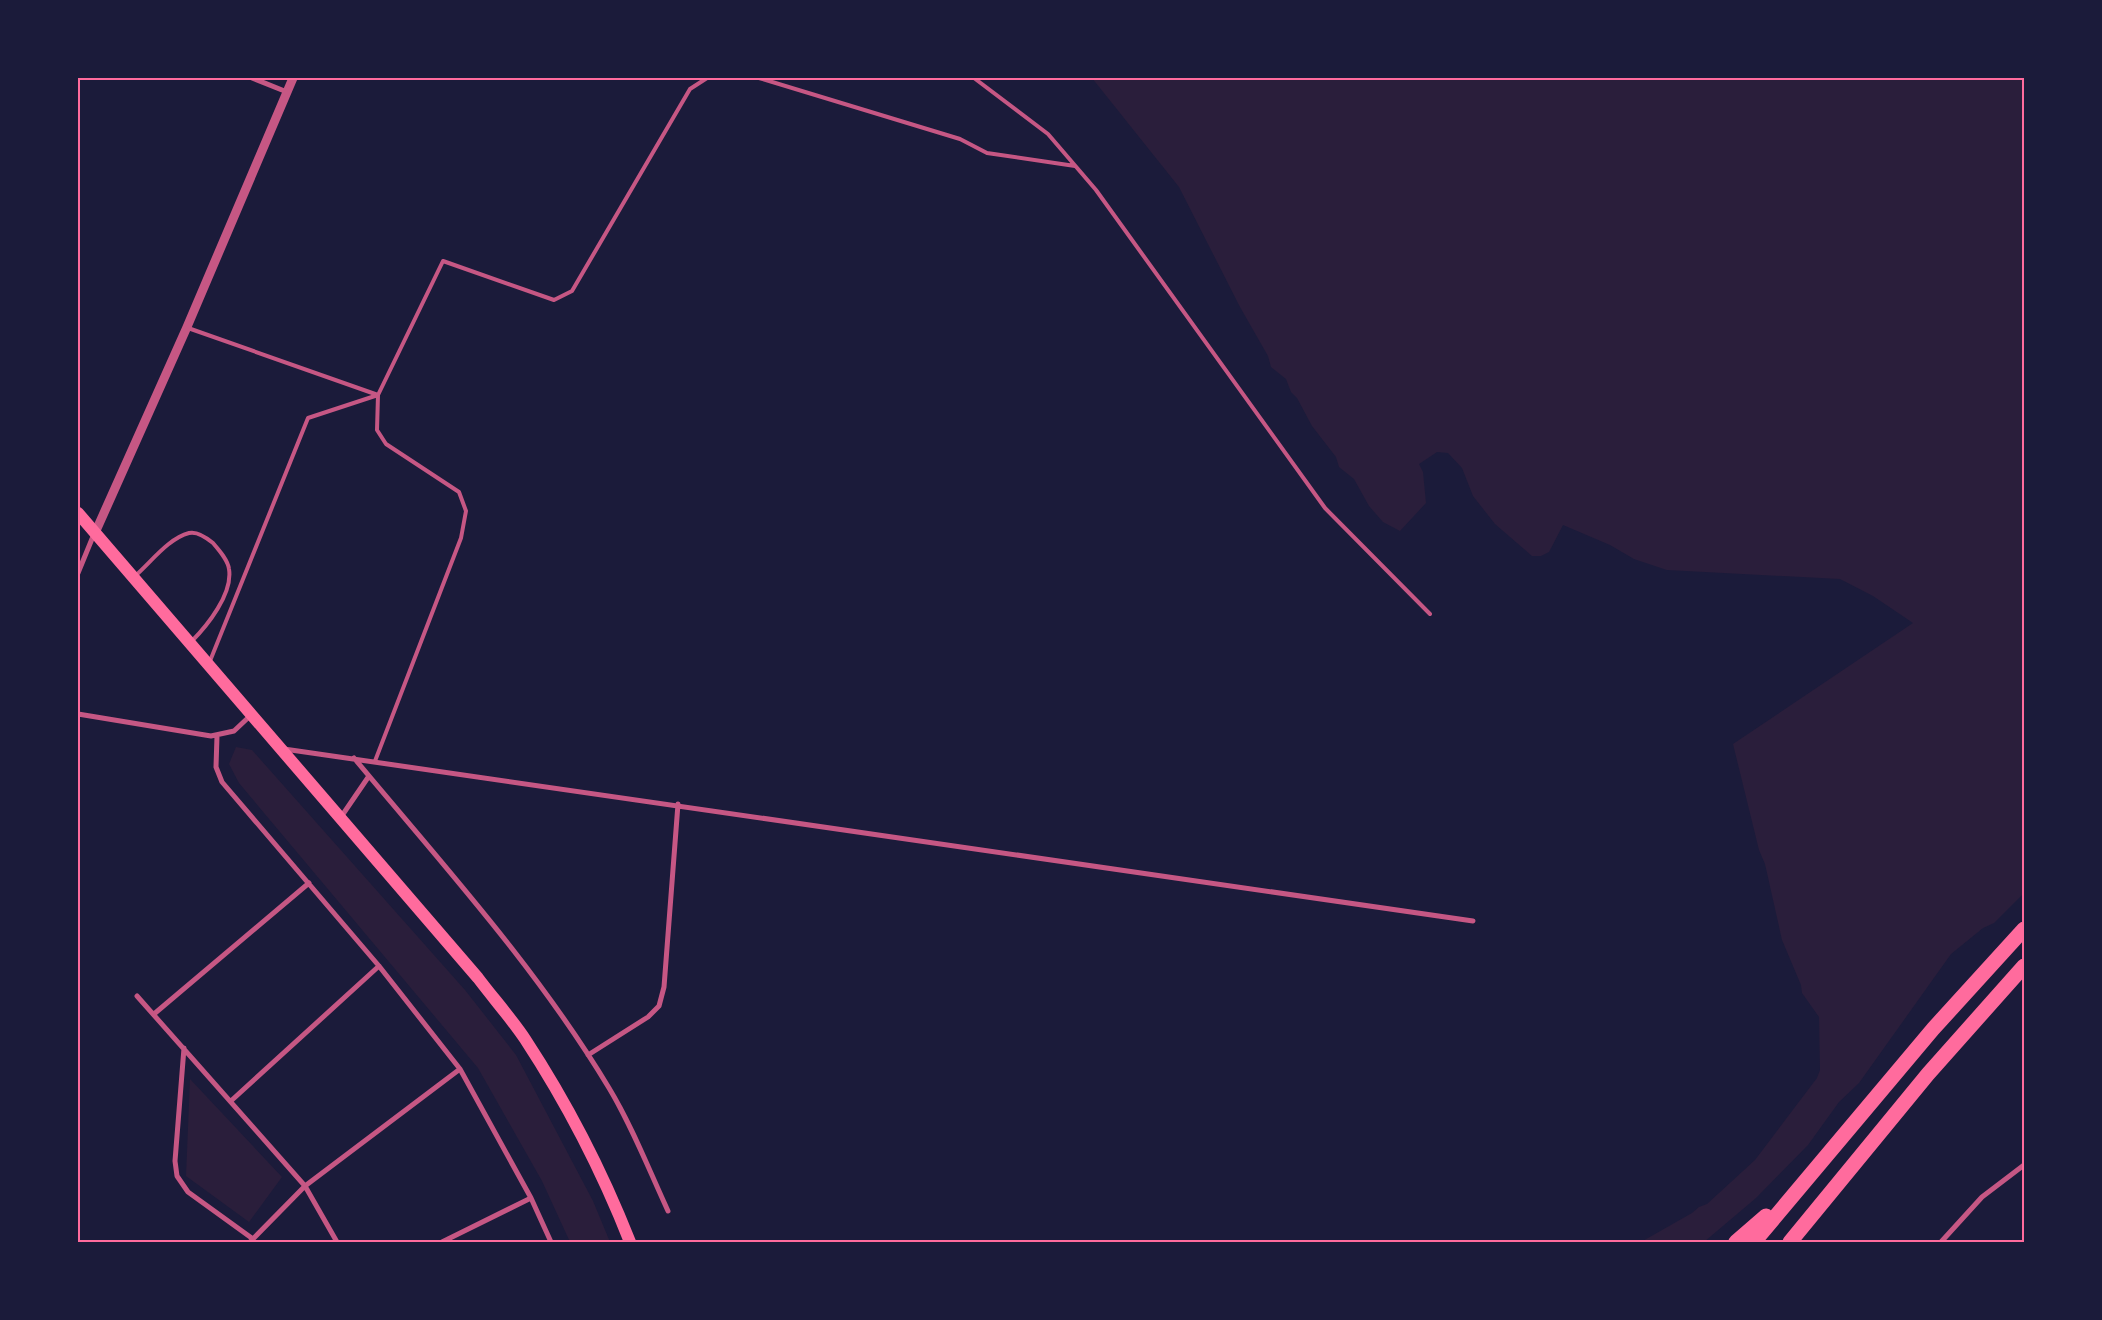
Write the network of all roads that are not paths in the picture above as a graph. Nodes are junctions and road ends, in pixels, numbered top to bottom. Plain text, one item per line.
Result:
1 (252, 78) edge
2 (293, 78) edge
3 (707, 78) edge
4 (759, 78) edge
5 (974, 78) edge
6 (287, 92) junction
7 (1075, 166) junction
8 (187, 327) junction
9 (378, 395) junction
10 (78, 513) edge
11 (94, 533) junction
12 (78, 573) edge
13 (134, 578) junction
14 (1430, 614) dead end
15 (190, 643) junction
16 (208, 664) junction
17 (78, 714) edge
18 (252, 714) junction
19 (217, 736) junction
20 (281, 748) junction
21 (354, 758) junction
22 (374, 761) junction
23 (369, 776) junction
24 (678, 804) junction
25 (341, 817) junction
26 (309, 883) junction
27 (1473, 921) dead end
28 (2024, 929) edge
29 (379, 966) junction
30 (2024, 966) edge
31 (137, 996) dead end
32 (154, 1014) junction
33 (184, 1048) junction
34 (588, 1055) junction
35 (460, 1069) junction
36 (232, 1100) junction
37 (2024, 1165) edge
38 (1807, 1181) junction
39 (305, 1186) junction
40 (531, 1198) junction
41 (668, 1211) dead end
42 (252, 1241) edge
43 (337, 1242) edge
44 (442, 1242) edge
45 (551, 1242) edge
46 (630, 1242) edge
47 (1736, 1242) edge
48 (1754, 1242) edge
49 (1790, 1242) edge
50 (1941, 1242) edge

1 - 6 street
2 - 6 street
3 - 9 lane
4 - 7 lane
5 - 7 lane
6 - 8 street
7 - 14 lane
8 - 9 lane
8 - 11 street
9 - 16 lane
9 - 22 lane
10 - 11 main road
11 - 12 street
11 - 13 main road
13 - 15 main road
13 - 15 lane
15 - 16 main road
16 - 18 main road
17 - 19 street
18 - 19 street
18 - 20 main road
19 - 26 street
20 - 21 street
20 - 25 main road
21 - 22 street
21 - 23 street
22 - 24 street
23 - 25 street
23 - 34 street
24 - 27 street
24 - 34 street
25 - 46 main road
26 - 29 street
26 - 32 street
28 - 38 highway
29 - 35 street
29 - 36 street
30 - 49 highway
31 - 32 street
32 - 33 street
33 - 36 street
33 - 42 street
34 - 41 street
35 - 39 street
35 - 40 street
36 - 39 street
37 - 50 street
38 - 47 highway
38 - 48 highway
39 - 42 street
39 - 43 street
40 - 44 street
40 - 45 street

